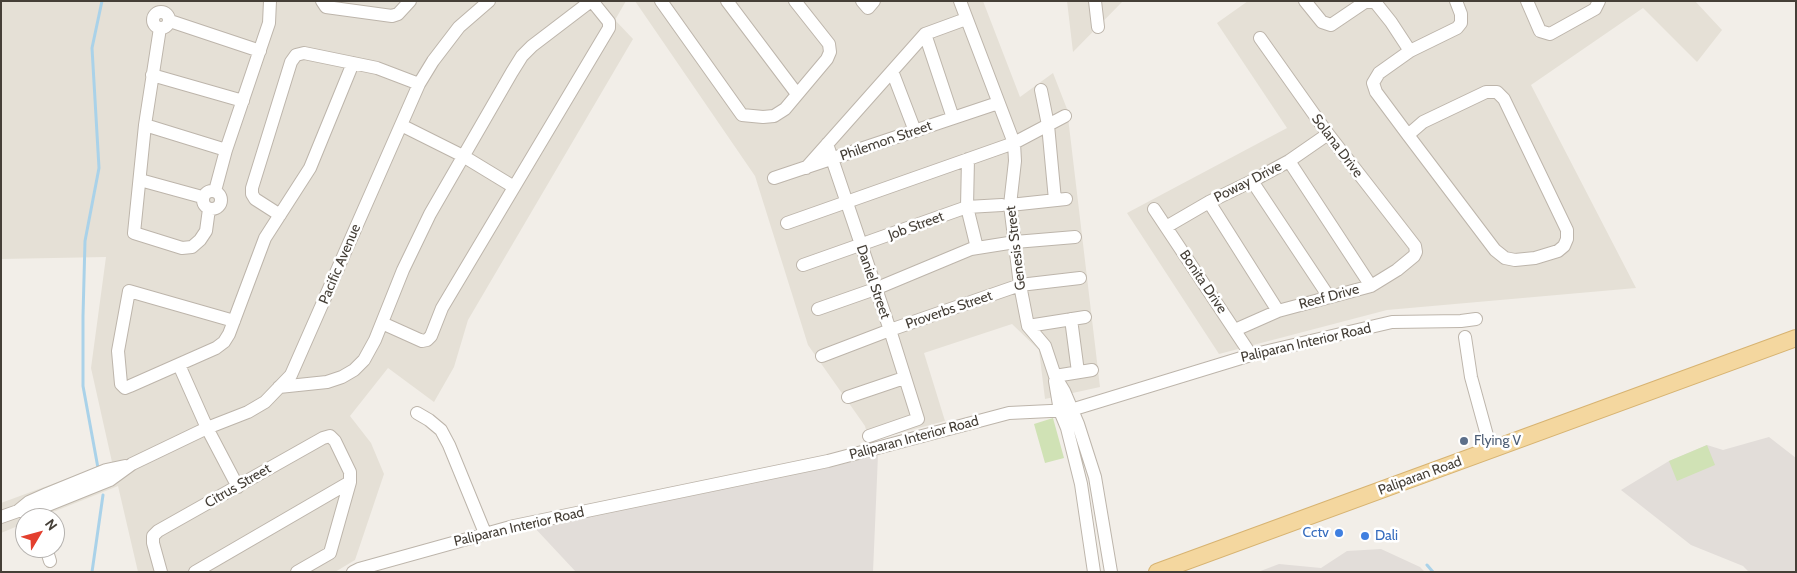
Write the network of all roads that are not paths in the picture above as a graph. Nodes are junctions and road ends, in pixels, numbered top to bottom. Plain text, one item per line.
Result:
1 (270, 1) edge
2 (322, 1) edge
3 (410, 1) edge
4 (592, 1) edge
5 (661, 1) edge
6 (727, 1) edge
7 (795, 1) edge
8 (862, 1) edge
9 (874, 1) edge
10 (960, 1) edge
11 (1095, 1) edge
12 (1305, 1) edge
13 (1456, 1) edge
14 (1527, 1) edge
15 (1599, 1) edge
16 (486, 2) edge
17 (371, 7) edge
18 (164, 15) edge
19 (966, 19) junction
20 (1098, 27) dead end
21 (926, 34) junction
22 (1260, 38) dead end
23 (260, 51) junction
24 (1410, 51) junction
25 (353, 63) junction
26 (892, 72) junction
27 (152, 74) junction
28 (419, 84) junction
29 (1041, 90) dead end
30 (797, 94) junction
31 (243, 101) junction
32 (998, 103) junction
33 (1065, 116) dead end
34 (953, 118) junction
35 (1048, 124) junction
36 (145, 125) junction
37 (401, 125) junction
38 (915, 131) junction
39 (1328, 134) junction
40 (1408, 136) junction
41 (1014, 143) junction
42 (827, 144) junction
43 (226, 150) junction
44 (463, 156) junction
45 (832, 159) junction
46 (968, 160) junction
47 (1288, 160) junction
48 (805, 168) junction
49 (774, 178) dead end
50 (140, 180) junction
51 (1252, 181) junction
52 (514, 187) junction
53 (215, 191) junction
54 (202, 197) junction
55 (1209, 202) junction
56 (846, 203) junction
57 (1006, 205) junction
58 (967, 207) junction
59 (209, 209) junction
60 (1154, 209) dead end
61 (280, 216) junction
62 (787, 224) dead end
63 (1166, 227) junction
64 (1075, 237) dead end
65 (1015, 242) junction
66 (860, 246) junction
67 (977, 248) junction
68 (1416, 252) joint
69 (803, 265) dead end
70 (1080, 278) dead end
71 (1020, 285) junction
72 (1371, 286) junction
73 (875, 288) junction
74 (1329, 296) junction
75 (818, 309) dead end
76 (1278, 311) junction
77 (1085, 317) dead end
78 (1071, 319) junction
79 (1476, 319) dead end
80 (234, 321) junction
81 (382, 324) junction
82 (1028, 326) junction
83 (890, 330) junction
84 (1235, 330) junction
85 (1465, 337) dead end
86 (1796, 338) edge
87 (1251, 355) junction
88 (822, 356) dead end
89 (179, 365) junction
90 (1092, 370) dead end
91 (1078, 372) junction
92 (1055, 376) junction
93 (904, 378) junction
94 (279, 387) junction
95 (848, 398) dead end
96 (1066, 411) junction
97 (417, 413) dead end
98 (207, 428) junction
99 (869, 436) dead end
100 (1491, 450) junction
101 (350, 482) junction
102 (238, 487) junction
103 (35, 508) edge
104 (15, 512) edge
105 (1, 517) edge
106 (1103, 523) junction
107 (1087, 525) junction
108 (484, 533) junction
109 (49, 558) edge
110 (50, 561) dead end
111 (161, 572) edge
112 (195, 572) edge
113 (297, 572) edge
114 (353, 572) edge
115 (1094, 572) edge
116 (1111, 572) edge
117 (1157, 572) edge

1 - 23 street
2 - 17 street
3 - 17 street
4 - 44 street
4 - 52 street
5 - 30 street
6 - 30 street
7 - 30 street
8 - 9 street
10 - 19 street, Genesis Street
11 - 20 street
12 - 24 street
13 - 24 street
14 - 15 street
16 - 28 street, Pacific Avenue
18 - 23 street
18 - 27 street
19 - 21 street
19 - 32 street, Genesis Street
21 - 26 street
21 - 34 street
22 - 39 street, Solana Drive
23 - 31 street
24 - 40 street
25 - 28 street
25 - 61 street
25 - 61 street
26 - 38 street
26 - 42 street
27 - 31 street
27 - 36 street
28 - 37 street, Pacific Avenue
29 - 35 street
31 - 43 street
32 - 34 street, Philemon Street
32 - 41 street, Genesis Street
33 - 35 street
34 - 38 street, Philemon Street
35 - 41 street
35 - 57 street, Job Street
36 - 43 street
36 - 50 street
37 - 44 street
37 - 94 street, Pacific Avenue
38 - 45 street, Philemon Street
39 - 47 street, Poway Drive
39 - 68 street, Solana Drive
40 - 40 street
41 - 46 street
41 - 57 street, Genesis Street
42 - 45 street, Daniel Street
42 - 48 street
43 - 53 street
44 - 52 street
44 - 81 street
45 - 48 street, Philemon Street
45 - 56 street, Daniel Street
46 - 56 street
46 - 58 street
47 - 51 street, Poway Drive
47 - 72 street
48 - 49 street, Philemon Street
50 - 54 street
50 - 59 street
51 - 55 street, Poway Drive
51 - 74 street
52 - 81 street
53 - 54 street
53 - 59 street
54 - 59 street
55 - 63 street, Poway Drive
55 - 76 street
56 - 62 street
56 - 66 street, Daniel Street
57 - 58 street, Job Street
57 - 65 street, Genesis Street
58 - 66 street, Job Street
58 - 67 street
60 - 63 street, Bonita Drive
61 - 80 street
63 - 84 street, Bonita Drive
64 - 65 street
65 - 67 street
65 - 71 street, Genesis Street
66 - 69 street, Job Street
66 - 73 street, Daniel Street
67 - 73 street
68 - 72 street, Reef Drive
70 - 71 street, Proverbs Street
71 - 82 street, Genesis Street
71 - 83 street, Proverbs Street
72 - 74 street, Reef Drive
73 - 75 street
73 - 83 street, Daniel Street
74 - 76 street, Reef Drive
76 - 84 street, Reef Drive
77 - 78 street
78 - 82 street
78 - 91 street
79 - 87 street, Paliparan Interior Road
80 - 89 street
80 - 89 street
81 - 94 street
82 - 92 street, Genesis Street
83 - 88 street, Proverbs Street
83 - 93 street, Daniel Street
84 - 87 street, Bonita Drive
85 - 100 street
86 - 100 main road, Paliparan Road
87 - 96 street, Paliparan Interior Road
89 - 98 street
90 - 91 street
91 - 92 street
92 - 96 street, Genesis Street
93 - 95 street
93 - 99 street, Daniel Street
94 - 98 street, Pacific Avenue
96 - 106 street, Genesis Street
96 - 107 street, Genesis Street
96 - 108 street, Paliparan Interior Road
97 - 108 street
98 - 102 street
98 - 103 street, Pacific Avenue
100 - 117 main road, Paliparan Road
101 - 102 street, Citrus Street
101 - 112 street
101 - 113 street
102 - 111 street, Citrus Street
104 - 105 street, Pacific Avenue
106 - 107 street
106 - 116 street, Genesis Street
107 - 115 street, Genesis Street
108 - 114 street, Paliparan Interior Road
109 - 110 street

